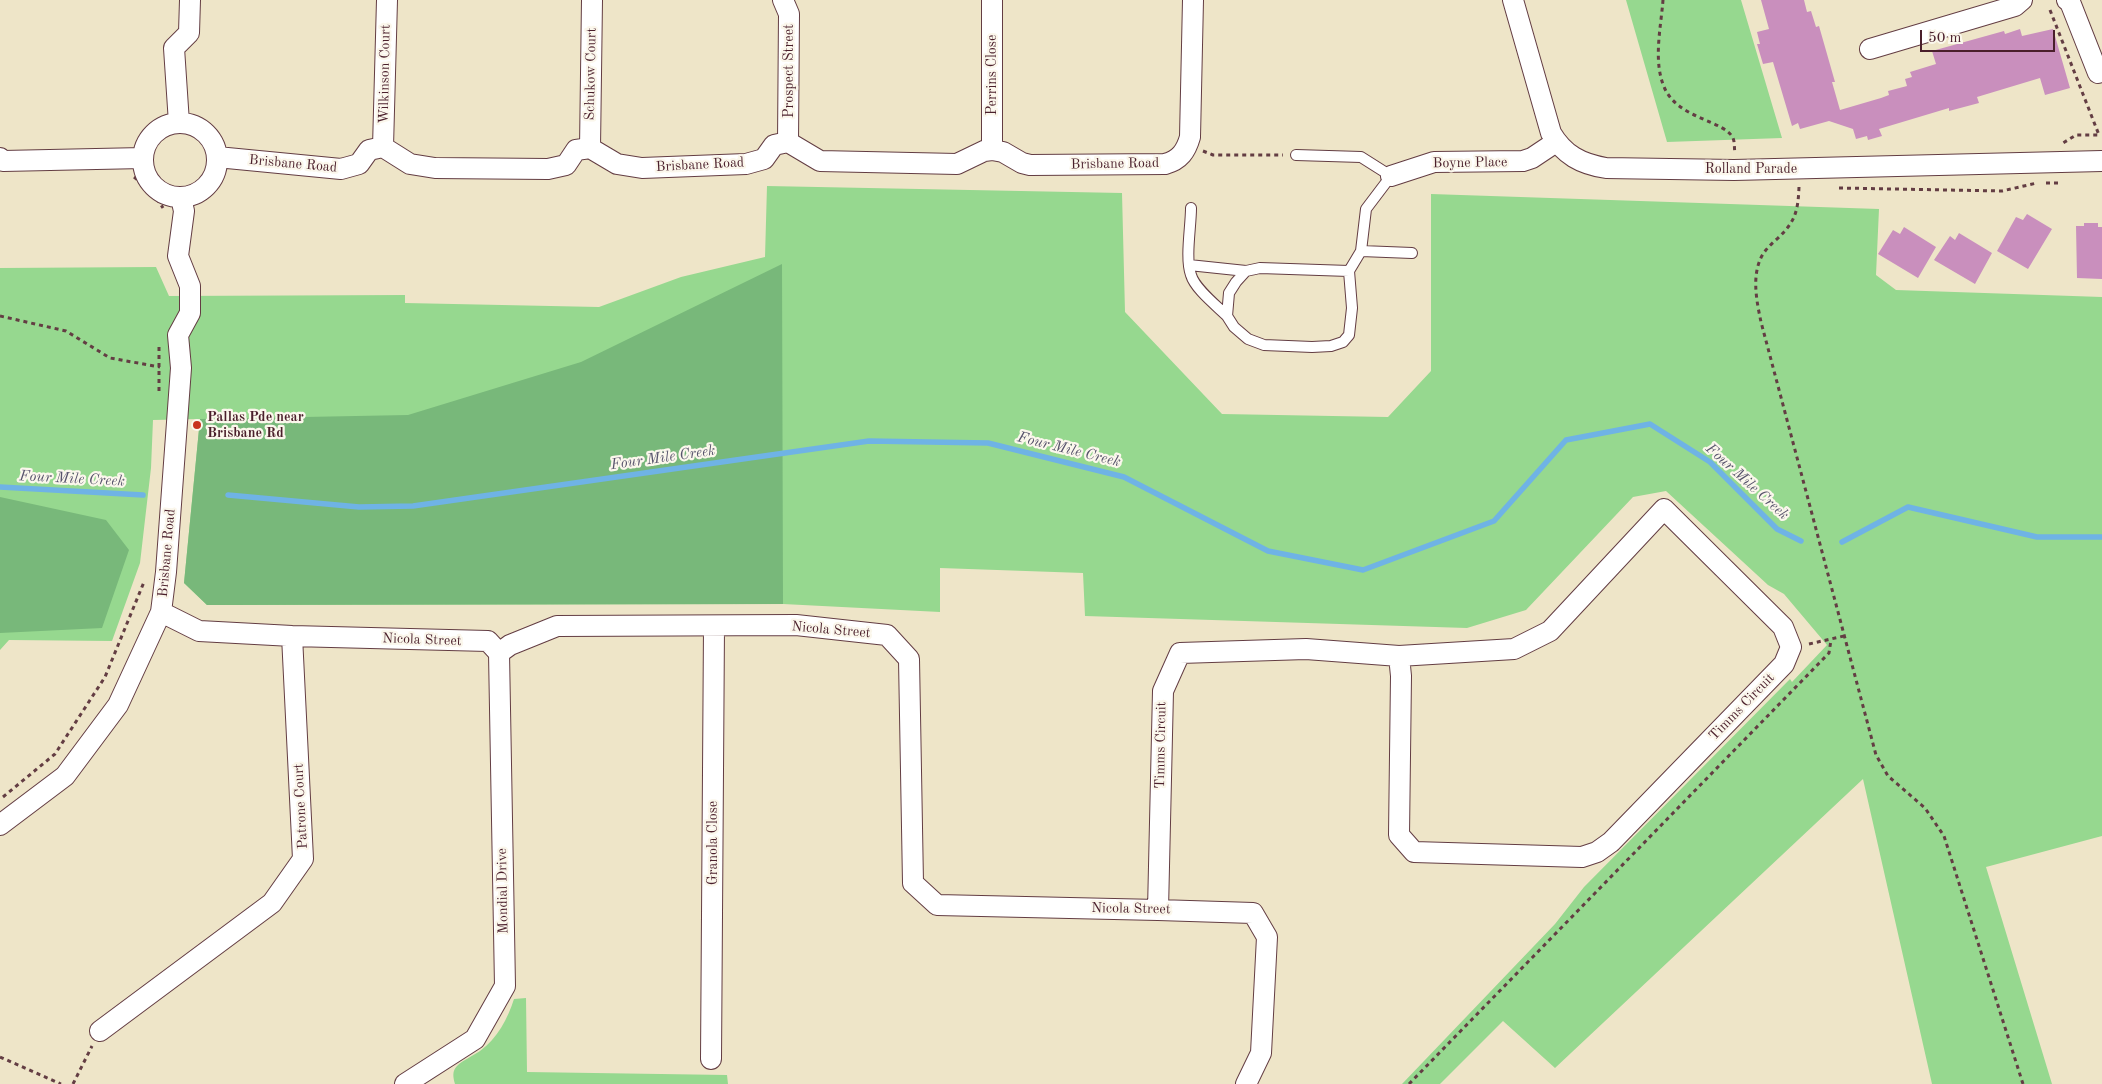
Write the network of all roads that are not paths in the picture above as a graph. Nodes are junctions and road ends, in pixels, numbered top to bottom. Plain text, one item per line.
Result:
1 (190, 0) edge
2 (387, 0) edge
3 (592, 0) edge
4 (783, 0) edge
5 (992, 0) edge
6 (1193, 0) edge
7 (1513, 0) edge
8 (2022, 0) edge
9 (2058, 4) edge
10 (1870, 49) dead end
11 (2098, 72) dead end
12 (179, 123) junction
13 (788, 142) junction
14 (1556, 142) junction
15 (383, 147) junction
16 (590, 148) junction
17 (992, 150) junction
18 (1296, 155) road end
19 (217, 157) junction
20 (0, 158) edge
21 (138, 159) junction
22 (2102, 162) edge
23 (1391, 176) junction
24 (181, 198) junction
25 (1191, 208) dead end
26 (1361, 251) junction
27 (1412, 253) dead end
28 (1189, 265) junction
29 (1349, 270) junction
30 (1246, 271) junction
31 (1227, 316) junction
32 (161, 612) junction
33 (714, 627) junction
34 (292, 636) junction
35 (499, 653) junction
36 (1399, 656) junction
37 (0, 825) edge
38 (1158, 910) junction
39 (100, 1031) road end
40 (712, 1059) dead end
41 (417, 1081) edge
42 (1246, 1084) edge

1 - 12 street
2 - 15 street, Wilkinson Court
3 - 16 street, Schukow Court
4 - 13 street, Prospect Street
5 - 17 street, Perrins Close
6 - 17 street, Brisbane Road
7 - 14 street
8 - 10 street
9 - 11 street
12 - 19 street
12 - 21 street
13 - 16 street, Brisbane Road
13 - 17 street
14 - 22 street, Rolland Parade
14 - 23 street, Boyne Place
15 - 16 street
15 - 19 street, Brisbane Road
18 - 23 lane
19 - 24 street
20 - 21 street
21 - 24 street
23 - 26 lane
24 - 32 street, Brisbane Road
25 - 28 lane
26 - 27 lane
26 - 29 lane
28 - 30 lane
28 - 31 lane
29 - 30 lane
29 - 31 lane
30 - 31 lane
32 - 34 street, Nicola Street
32 - 37 street, Brisbane Road
33 - 35 street, Nicola Street
33 - 38 street, Nicola Street
33 - 40 street, Granola Close
34 - 35 street, Nicola Street
34 - 39 street, Patrone Court
35 - 41 street, Mondial Drive
36 - 36 street, Timms Circuit
36 - 38 street, Timms Circuit
38 - 42 street, Nicola Street

